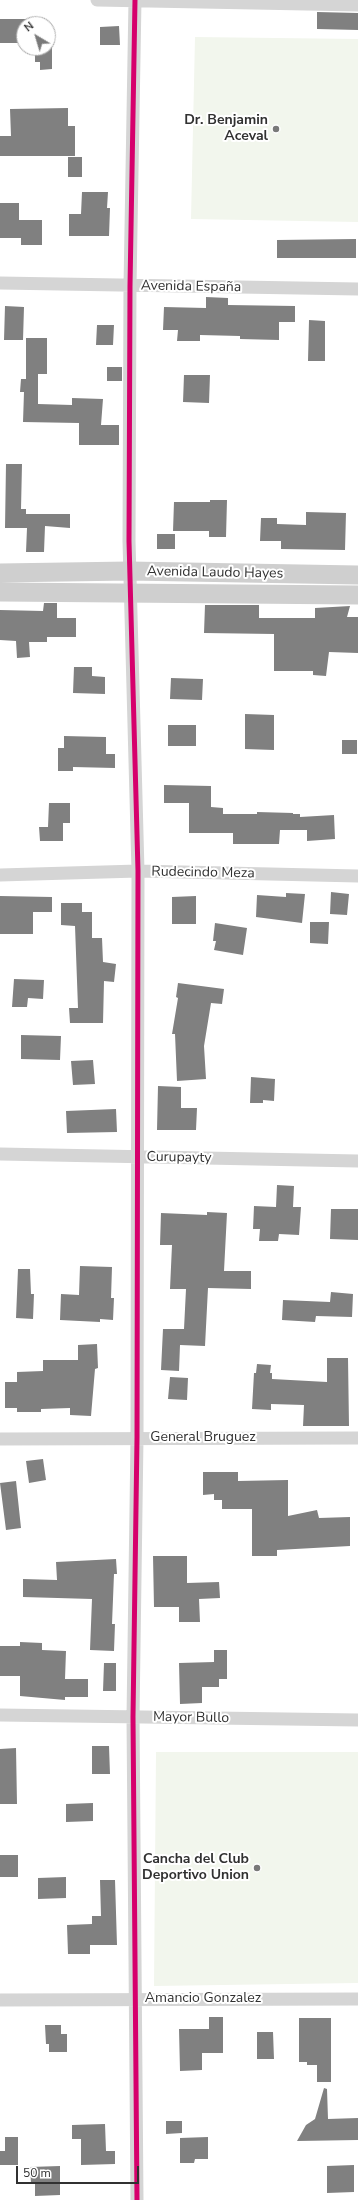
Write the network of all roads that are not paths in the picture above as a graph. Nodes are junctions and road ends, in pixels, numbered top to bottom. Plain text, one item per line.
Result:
1 (97, 0) edge
2 (135, 0) edge
3 (358, 4) edge
4 (0, 283) edge
5 (130, 286) junction
6 (358, 289) edge
7 (129, 571) junction
8 (0, 573) edge
9 (358, 576) edge
10 (0, 592) edge
11 (130, 593) junction
12 (358, 595) edge
13 (138, 871) junction
14 (0, 875) edge
15 (358, 876) edge
16 (0, 1154) edge
17 (137, 1158) junction
18 (358, 1161) edge
19 (137, 1438) junction
20 (358, 1438) edge
21 (0, 1439) edge
22 (0, 1715) edge
23 (133, 1716) junction
24 (358, 1720) edge
25 (135, 1999) junction
26 (358, 1999) edge
27 (0, 2000) edge
28 (137, 2200) edge

1 - 2 street
2 - 3 street
2 - 5 street
4 - 5 street, Avenida España
5 - 6 street, Avenida España
5 - 7 street
7 - 8 street, Avenida Laudo Hayes
7 - 9 street, Avenida Laudo Hayes
7 - 11 street
10 - 11 street, Avenida Laudo Hayes
11 - 12 street, Avenida Laudo Hayes
11 - 13 street
13 - 14 street, Rudecindo Meza
13 - 15 street, Rudecindo Meza
13 - 17 street
16 - 17 street, Curupayty
17 - 18 street, Curupayty
17 - 19 street
19 - 20 street, General Bruguez
19 - 21 street, General Bruguez
19 - 23 street
22 - 23 street, Mayor Bullo
23 - 24 street, Mayor Bullo
23 - 25 street
25 - 26 street, Amancio Gonzalez
25 - 27 street, Amancio Gonzalez
25 - 28 street

